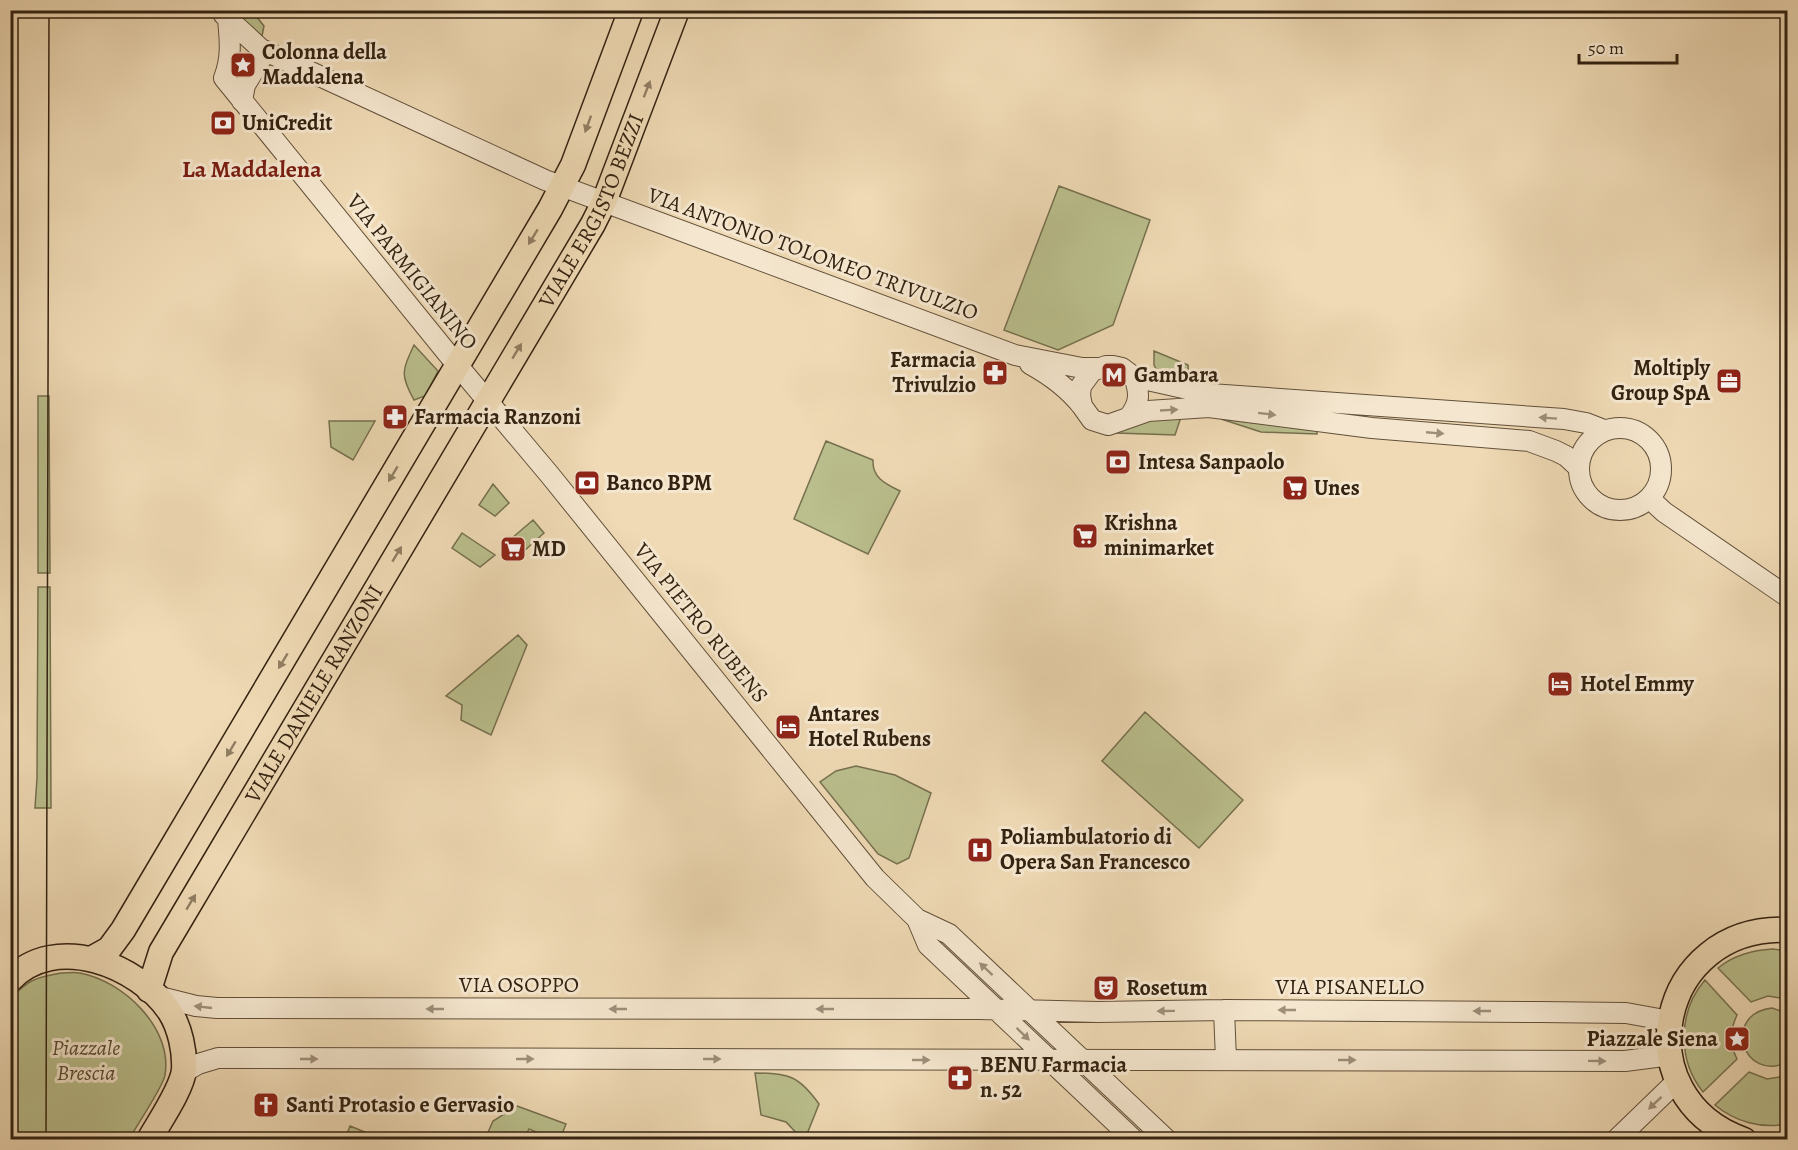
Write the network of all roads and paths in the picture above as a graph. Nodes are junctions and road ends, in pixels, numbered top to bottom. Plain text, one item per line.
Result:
1 (631, 10) edge
2 (677, 10) edge
3 (224, 15) edge
4 (266, 51) junction
5 (242, 101) junction
6 (562, 186) junction
7 (604, 202) junction
8 (1015, 355) junction
9 (1098, 368) junction
10 (1134, 377) junction
11 (472, 383) junction
12 (1082, 406) junction
13 (1129, 417) junction
14 (1604, 430) junction
15 (1579, 468) junction
16 (1649, 498) junction
17 (1788, 597) edge
18 (917, 919) junction
19 (1788, 930) edge
20 (91, 959) junction
21 (10, 980) edge
22 (152, 993) junction
23 (997, 1009) junction
24 (1029, 1010) junction
25 (1224, 1010) junction
26 (1670, 1021) junction
27 (1671, 1055) junction
28 (1226, 1059) junction
29 (1050, 1060) junction
30 (1082, 1060) junction
31 (184, 1072) junction
32 (1677, 1081) junction
33 (1730, 1137) edge
34 (149, 1140) edge
35 (1134, 1140) edge
36 (1167, 1140) edge
37 (1616, 1140) edge

1 -> 6 main road, VIALE ERGISTO BEZZI
7 -> 2 main road, VIALE ERGISTO BEZZI
3 - 4 street, VIA ANTONIO TOLOMEO TRIVULZIO
3 - 5 street, VIA PARMIGIANINO
4 - 5 street
4 - 6 street, VIA ANTONIO TOLOMEO TRIVULZIO
5 - 11 street, VIA PARMIGIANINO
6 - 7 street, VIA ANTONIO TOLOMEO TRIVULZIO
6 -> 11 main road, VIALE ERGISTO BEZZI
7 - 8 street, VIA ANTONIO TOLOMEO TRIVULZIO
11 -> 7 main road, VIALE ERGISTO BEZZI
8 - 9 street, VIA ANTONIO TOLOMEO TRIVULZIO
8 - 12 street, VIA ANTONIO TOLOMEO TRIVULZIO
9 - 10 street
9 - 12 street
10 - 13 street
14 -> 10 street
11 - 18 street, VIA PIETRO RUBENS
11 -> 20 main road, VIALE DANIELE RANZONI
22 -> 11 main road, VIALE DANIELE RANZONI
12 - 13 street
13 -> 15 street
14 - 15 street
14 - 16 street
15 - 16 street
16 - 17 street
18 - 23 street
24 -> 18 street
19 - 26 main road
20 - 21 main road
20 - 22 main road
23 -> 22 street, VIA OSOPPO
22 - 31 main road
23 - 24 street, VIA PISANELLO
23 -> 29 street
25 -> 24 street, VIA PISANELLO
24 - 30 street
26 -> 25 street, VIA PISANELLO
25 - 28 street
26 - 27 main road
28 -> 27 street
27 - 32 main road
28 - 30 street
29 - 30 street
31 -> 29 street
29 - 35 street
30 - 36 street
31 - 34 main road
32 - 33 main road
32 -> 37 street

